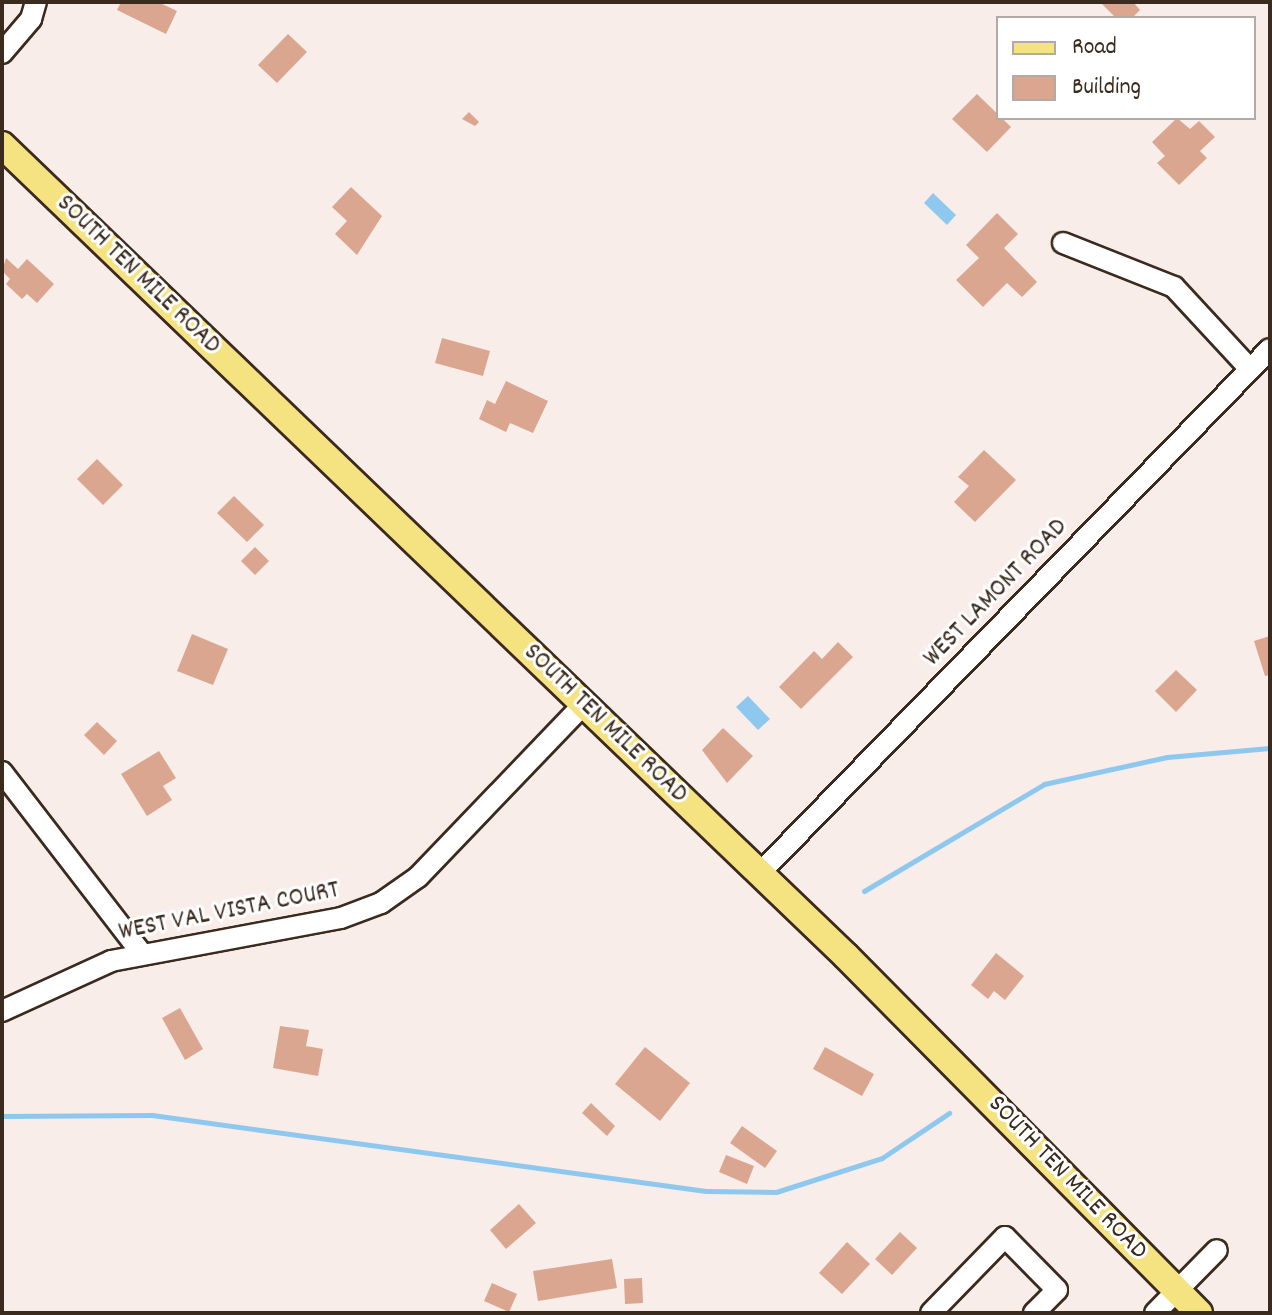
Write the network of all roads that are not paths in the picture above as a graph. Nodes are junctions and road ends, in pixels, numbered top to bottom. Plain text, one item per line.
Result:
1 (36, 2) edge
2 (2, 53) edge
3 (2, 145) edge
4 (1063, 243) dead end
5 (1270, 349) edge
6 (1250, 369) junction
7 (584, 704) junction
8 (2, 772) edge
9 (760, 873) junction
10 (142, 954) junction
11 (2, 1011) edge
12 (1217, 1250) dead end
13 (1176, 1291) junction
14 (931, 1313) edge
15 (1034, 1313) edge
16 (1155, 1313) edge
17 (1199, 1313) edge

1 - 2 street
3 - 7 main road, SOUTH TEN MILE ROAD
4 - 6 street
5 - 6 street, WEST LAMONT ROAD
6 - 9 street, WEST LAMONT ROAD
7 - 9 main road, SOUTH TEN MILE ROAD
7 - 10 street, WEST VAL VISTA COURT
8 - 10 street
9 - 13 main road, SOUTH TEN MILE ROAD
10 - 11 street, WEST VAL VISTA COURT
12 - 13 street
13 - 16 street
13 - 17 main road, SOUTH TEN MILE ROAD
14 - 15 street

